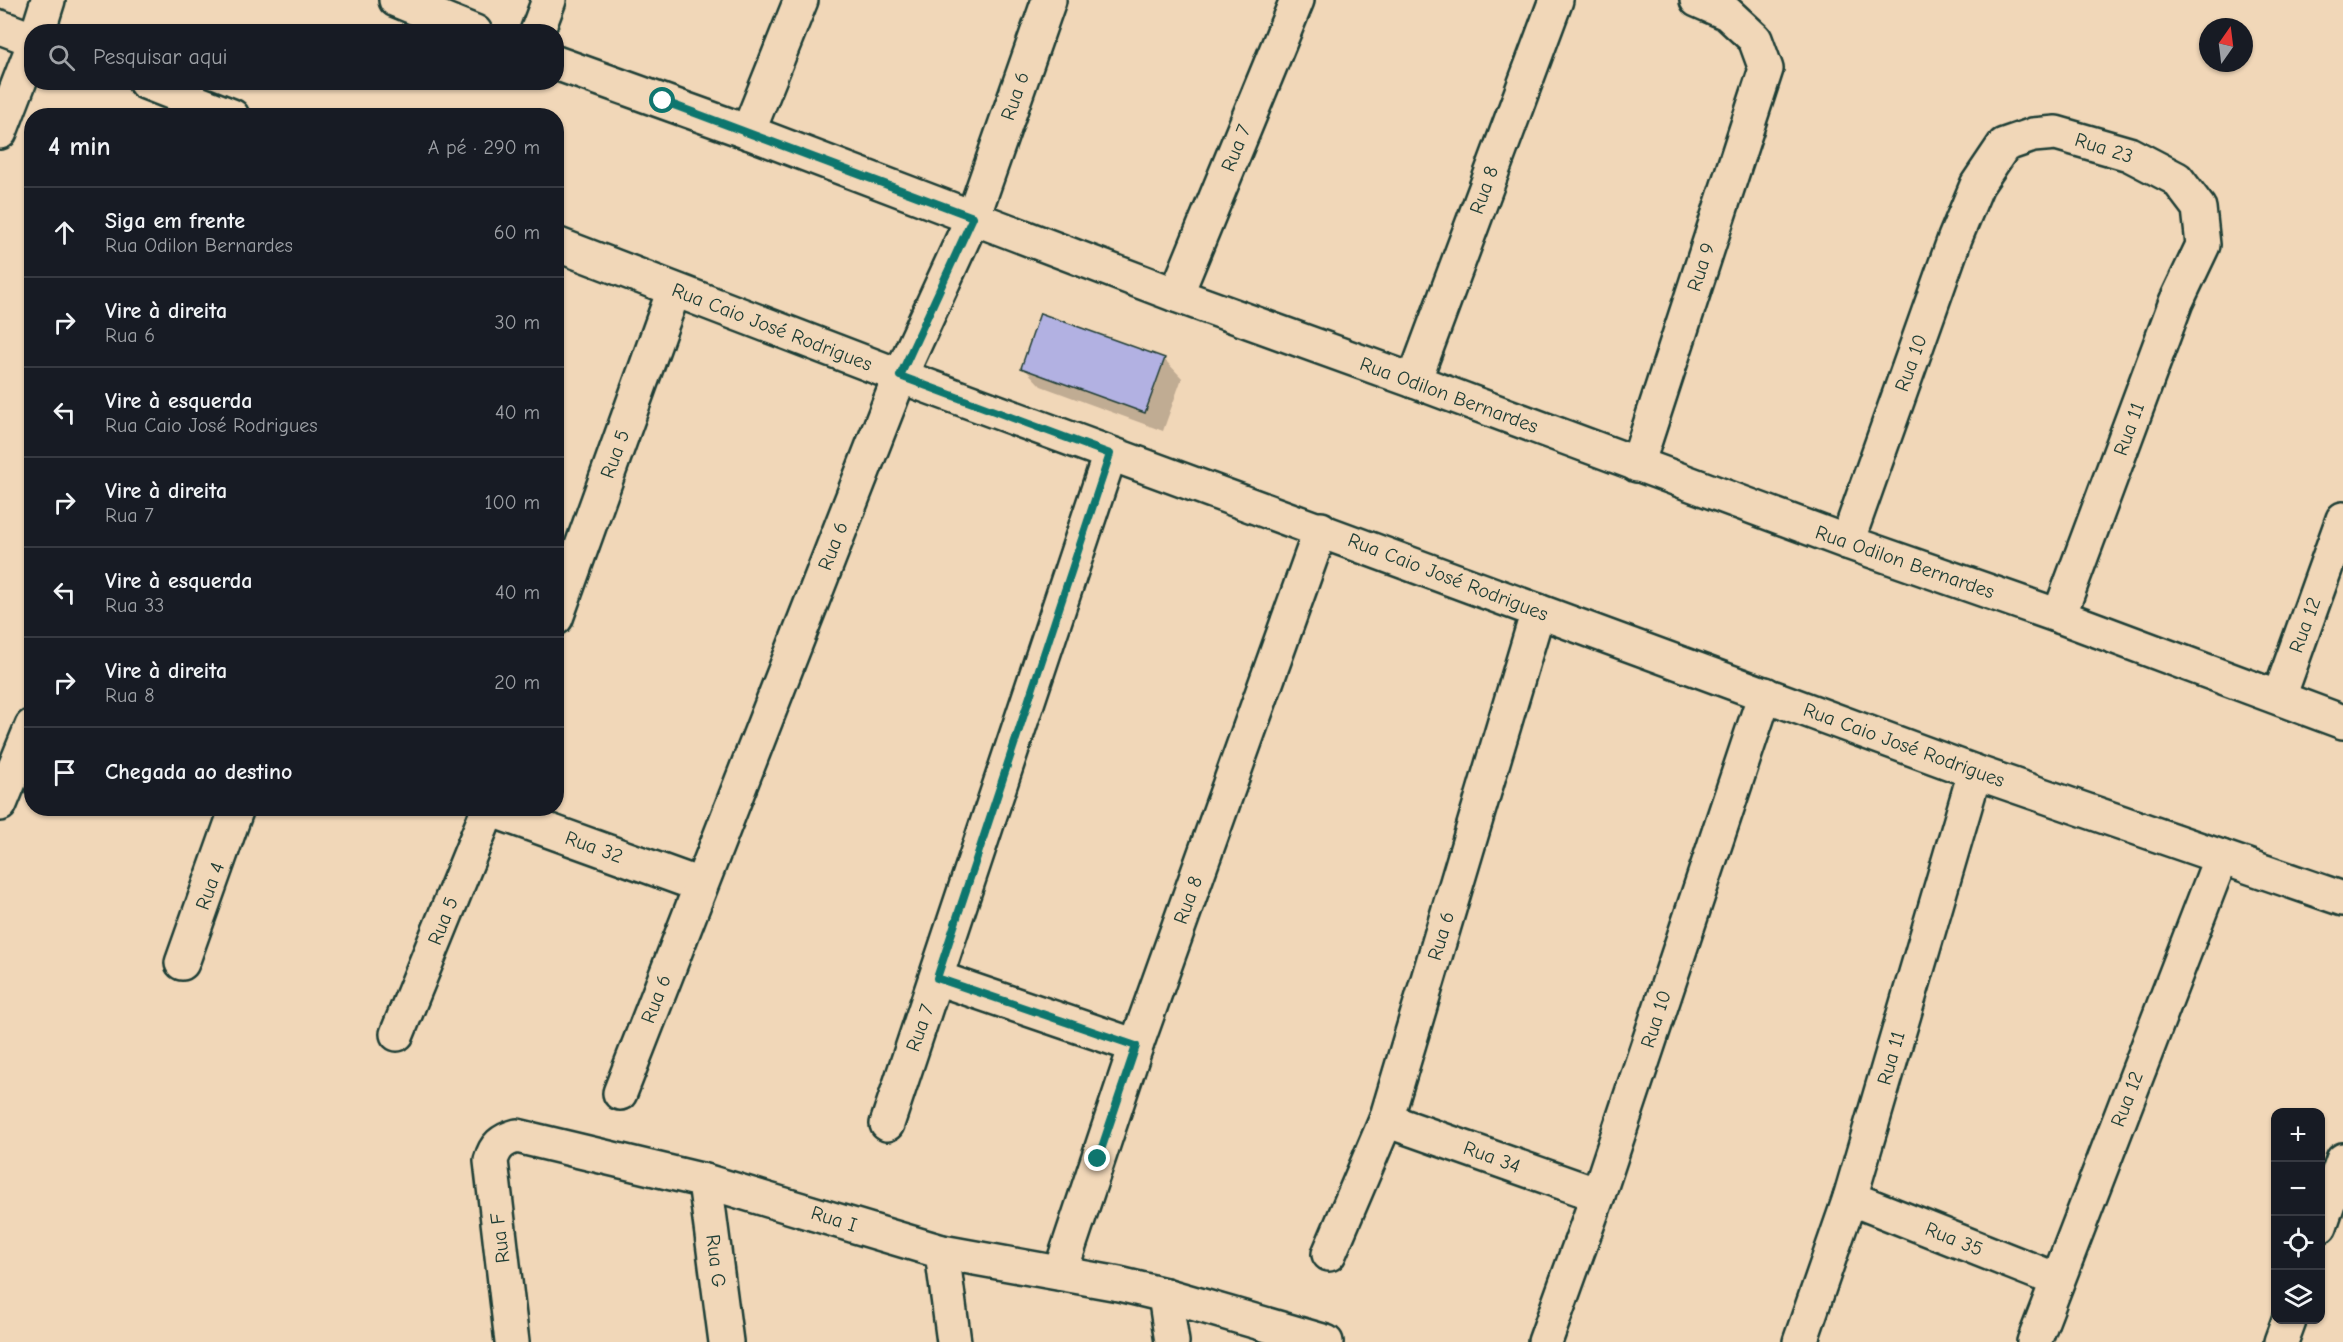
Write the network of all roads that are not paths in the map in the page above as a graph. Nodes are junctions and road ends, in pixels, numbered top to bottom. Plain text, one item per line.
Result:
1 (48, 0) edge
2 (396, 0) edge
3 (549, 0) edge
4 (801, 0) edge
5 (1049, 0) edge
6 (1297, 0) edge
7 (1556, 0) edge
8 (1697, 0) edge
9 (40, 24) edge
10 (455, 24) edge
11 (540, 24) edge
12 (0, 27) edge
13 (24, 36) edge
14 (564, 66) edge
15 (24, 70) edge
16 (165, 90) edge
17 (212, 108) edge
18 (0, 132) edge
19 (748, 132) junction
20 (1977, 186) joint
21 (973, 217) junction
22 (2203, 245) joint
23 (564, 247) edge
24 (674, 290) junction
25 (1176, 295) junction
26 (900, 376) junction
27 (1414, 381) junction
28 (1110, 454) junction
29 (1637, 465) junction
30 (2343, 519) edge
31 (1321, 529) junction
32 (1847, 542) junction
33 (564, 596) edge
34 (1538, 611) junction
35 (2059, 616) junction
36 (1765, 694) junction
37 (2279, 697) junction
38 (2343, 722) edge
39 (24, 746) edge
40 (1975, 771) junction
41 (0, 804) edge
42 (234, 816) edge
43 (486, 816) edge
44 (508, 816) edge
45 (2222, 857) junction
46 (700, 885) junction
47 (2343, 899) edge
48 (182, 963) dead end
49 (937, 978) junction
50 (397, 1034) dead end
51 (1136, 1046) junction
52 (620, 1093) dead end
53 (1386, 1120) junction
54 (887, 1124) dead end
55 (504, 1140) joint
56 (2343, 1160) edge
57 (705, 1180) junction
58 (1598, 1195) junction
59 (1850, 1198) junction
60 (2323, 1216) edge
61 (942, 1252) junction
62 (1329, 1254) dead end
63 (1060, 1273) junction
64 (2057, 1280) junction
65 (1165, 1295) junction
66 (2288, 1324) edge
67 (512, 1342) edge
68 (726, 1342) edge
69 (954, 1342) edge
70 (1172, 1342) edge
71 (1326, 1342) edge
72 (1545, 1342) edge
73 (1800, 1342) edge
74 (2034, 1342) edge
75 (2281, 1342) edge

1 - 9 street
2 - 10 street
3 - 11 street
4 - 19 street
5 - 21 street, Rua 6
6 - 25 street, Rua 7
7 - 27 street, Rua 8
8 - 29 street, Rua 9
12 - 13 street
14 - 19 street, Rua Odilon Bernardes
15 - 18 street
16 - 17 street
19 - 21 street, Rua Odilon Bernardes
20 - 22 street, Rua 23
20 - 32 street, Rua 10
21 - 25 street, Rua Odilon Bernardes
21 - 26 street, Rua 6
22 - 35 street, Rua 11
23 - 24 street, Rua Caio José Rodrigues
24 - 26 street, Rua Caio José Rodrigues
24 - 33 street, Rua 5
25 - 27 street, Rua Odilon Bernardes
26 - 28 street, Rua Caio José Rodrigues
26 - 46 street, Rua 6
27 - 29 street, Rua Odilon Bernardes
28 - 31 street, Rua Caio José Rodrigues
28 - 49 street, Rua 7
29 - 32 street, Rua Odilon Bernardes
30 - 37 street, Rua 12
31 - 34 street, Rua Caio José Rodrigues
31 - 51 street, Rua 8
32 - 35 street, Rua Odilon Bernardes
34 - 36 street, Rua Caio José Rodrigues
34 - 53 street, Rua 6
35 - 37 street, Rua Odilon Bernardes
36 - 40 street, Rua Caio José Rodrigues
36 - 58 street, Rua 10
37 - 38 street, Rua Odilon Bernardes
39 - 41 street
40 - 45 street, Rua Caio José Rodrigues
40 - 59 street, Rua 11
42 - 48 street, Rua 4
43 - 50 street, Rua 5
44 - 46 street, Rua 32
45 - 47 street, Rua Caio José Rodrigues
45 - 64 street, Rua 12
46 - 52 street, Rua 6
49 - 51 street
49 - 54 street, Rua 7
51 - 63 street, Rua 8
53 - 58 street, Rua 34
53 - 62 street, Rua 6
55 - 57 street, Rua I
55 - 67 street, Rua F
56 - 60 street
57 - 61 street, Rua I
57 - 68 street, Rua G
58 - 72 street, Rua 10
59 - 64 street, Rua 35
59 - 73 street, Rua 11
61 - 63 street, Rua I
61 - 69 street
63 - 65 street, Rua I
64 - 74 street, Rua 12
65 - 70 street
65 - 71 street, Rua I
66 - 75 street

